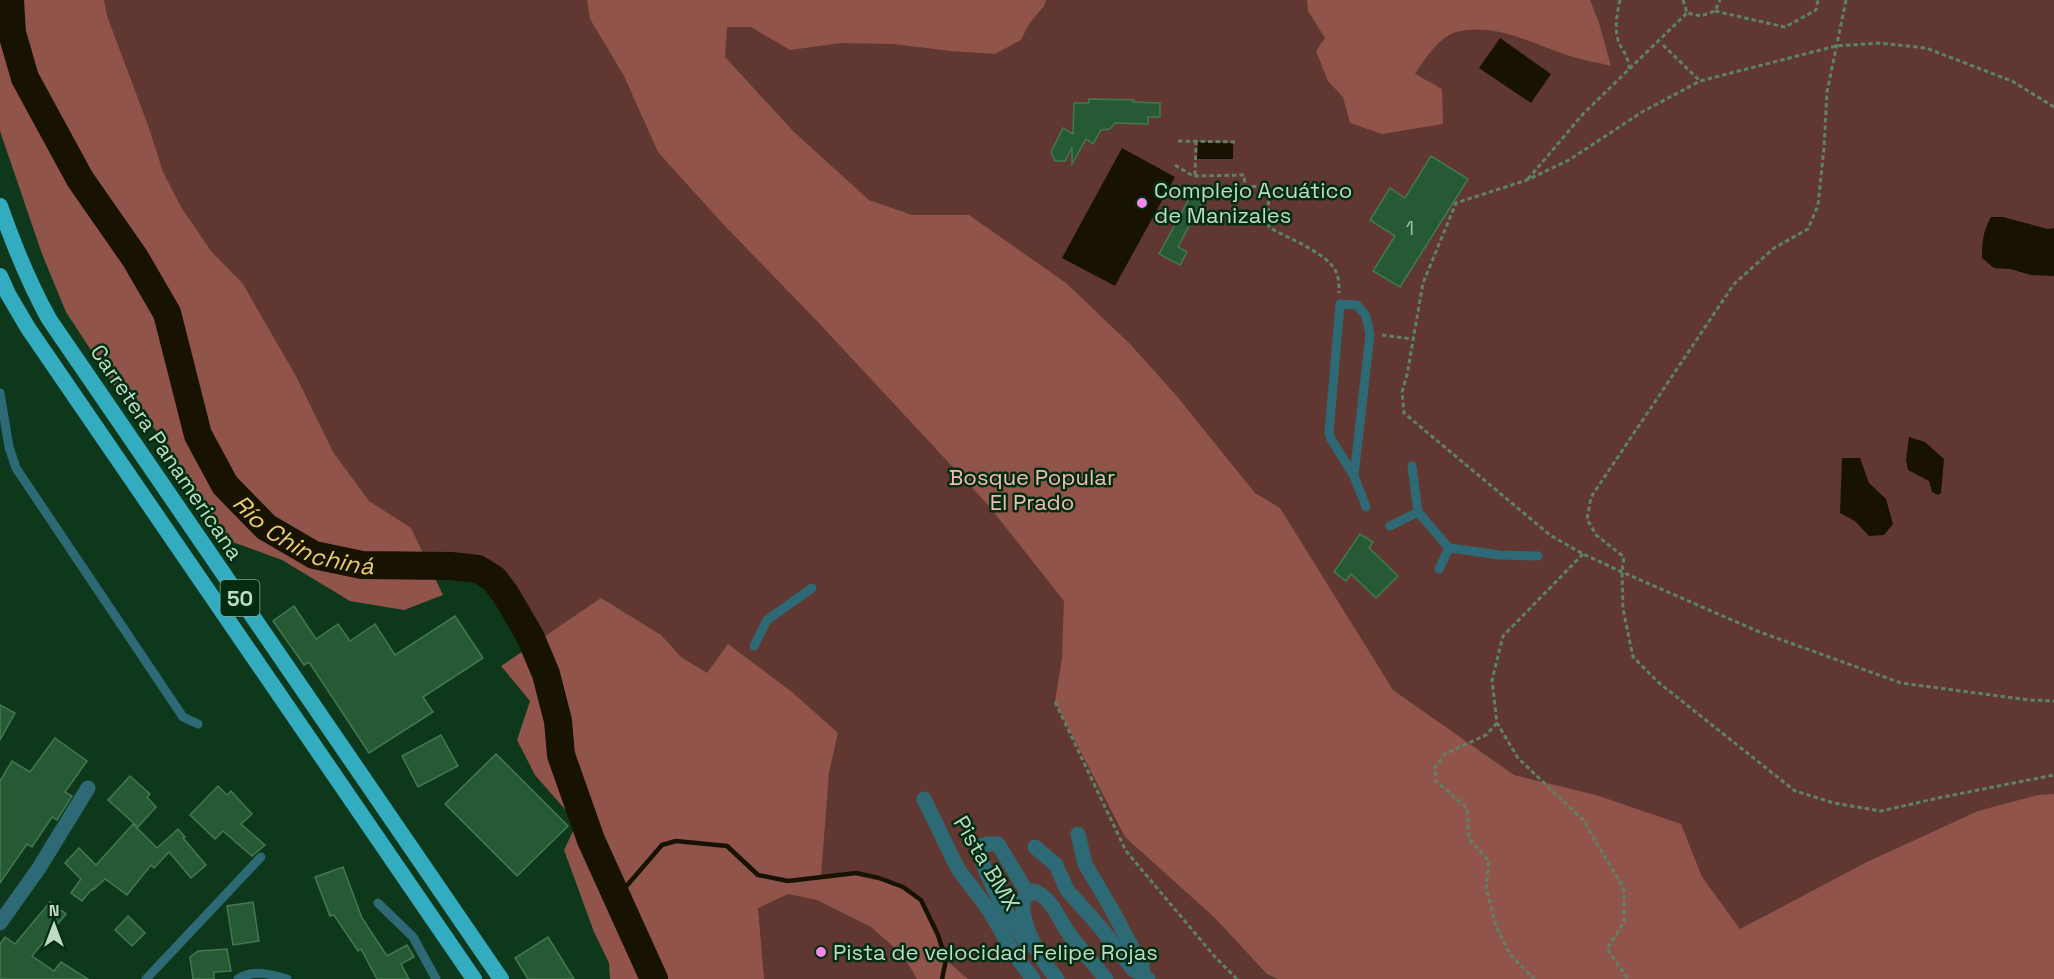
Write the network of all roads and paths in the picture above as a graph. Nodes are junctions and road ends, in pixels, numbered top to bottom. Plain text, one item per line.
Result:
1 (1620, 0) edge
2 (1683, 0) edge
3 (1720, 0) edge
4 (1818, 0) edge
5 (1846, 0) edge
6 (1716, 11) junction
7 (1687, 13) junction
8 (1663, 45) dead end
9 (1836, 46) junction
10 (1629, 69) junction
11 (1700, 81) junction
12 (2054, 107) edge
13 (1178, 141) dead end
14 (1196, 141) junction
15 (1238, 142) dead end
16 (1175, 165) dead end
17 (1195, 176) junction
18 (1527, 180) junction
19 (0, 206) edge
20 (0, 276) edge
21 (1340, 304) junction
22 (1370, 334) junction
23 (1413, 339) junction
24 (0, 393) edge
25 (1412, 466) dead end
26 (1354, 476) junction
27 (1366, 507) dead end
28 (1418, 512) junction
29 (1390, 526) dead end
30 (1449, 548) junction
31 (1583, 555) junction
32 (1538, 556) dead end
33 (1439, 569) dead end
34 (1622, 572) junction
35 (812, 588) dead end
36 (754, 646) dead end
37 (2054, 701) edge
38 (1055, 702) dead end
39 (1497, 723) junction
40 (198, 724) dead end
41 (2054, 775) edge
42 (88, 788) dead end
43 (924, 799) dead end
44 (1078, 834) dead end
45 (1035, 847) dead end
46 (261, 857) dead end
47 (1028, 894) junction
48 (378, 903) dead end
49 (0, 923) edge
50 (1052, 973) edge
51 (146, 979) edge
52 (238, 979) edge
53 (287, 979) edge
54 (436, 979) edge
55 (474, 979) edge
56 (501, 979) edge
57 (1033, 979) edge
58 (1106, 979) edge
59 (1149, 979) edge
60 (1237, 979) edge
61 (1534, 979) edge
62 (1628, 979) edge

1 - 10 path
2 - 7 path
3 - 6 path
4 - 6 path
5 - 9 path
6 - 7 path
7 - 10 path
8 - 11 path
9 - 11 path
9 - 12 path
9 - 34 path
10 - 18 path
11 - 18 path
13 - 14 path
14 - 15 path
14 - 17 path
16 - 17 path
17 - 21 path
18 - 23 path
19 - 56 highway, Carretera Panamericana / 50
20 - 55 highway, Carretera Panamericana / 50
21 - 22 lane
21 - 26 lane
22 - 23 path
22 - 26 lane
23 - 31 path
24 - 40 lane
25 - 28 lane
26 - 27 lane
28 - 29 lane
28 - 30 lane
30 - 32 lane
30 - 33 lane
31 - 34 path
31 - 39 path
34 - 37 path
34 - 41 path
35 - 36 lane
38 - 60 path
39 - 61 path
39 - 62 path
42 - 49 street
43 - 57 street, Pista BMX
44 - 59 street
45 - 59 street
46 - 51 lane
47 - 50 street, Pista BMX
47 - 50 street, Pista BMX
47 - 58 street, Pista BMX
48 - 54 lane
52 - 53 lane

